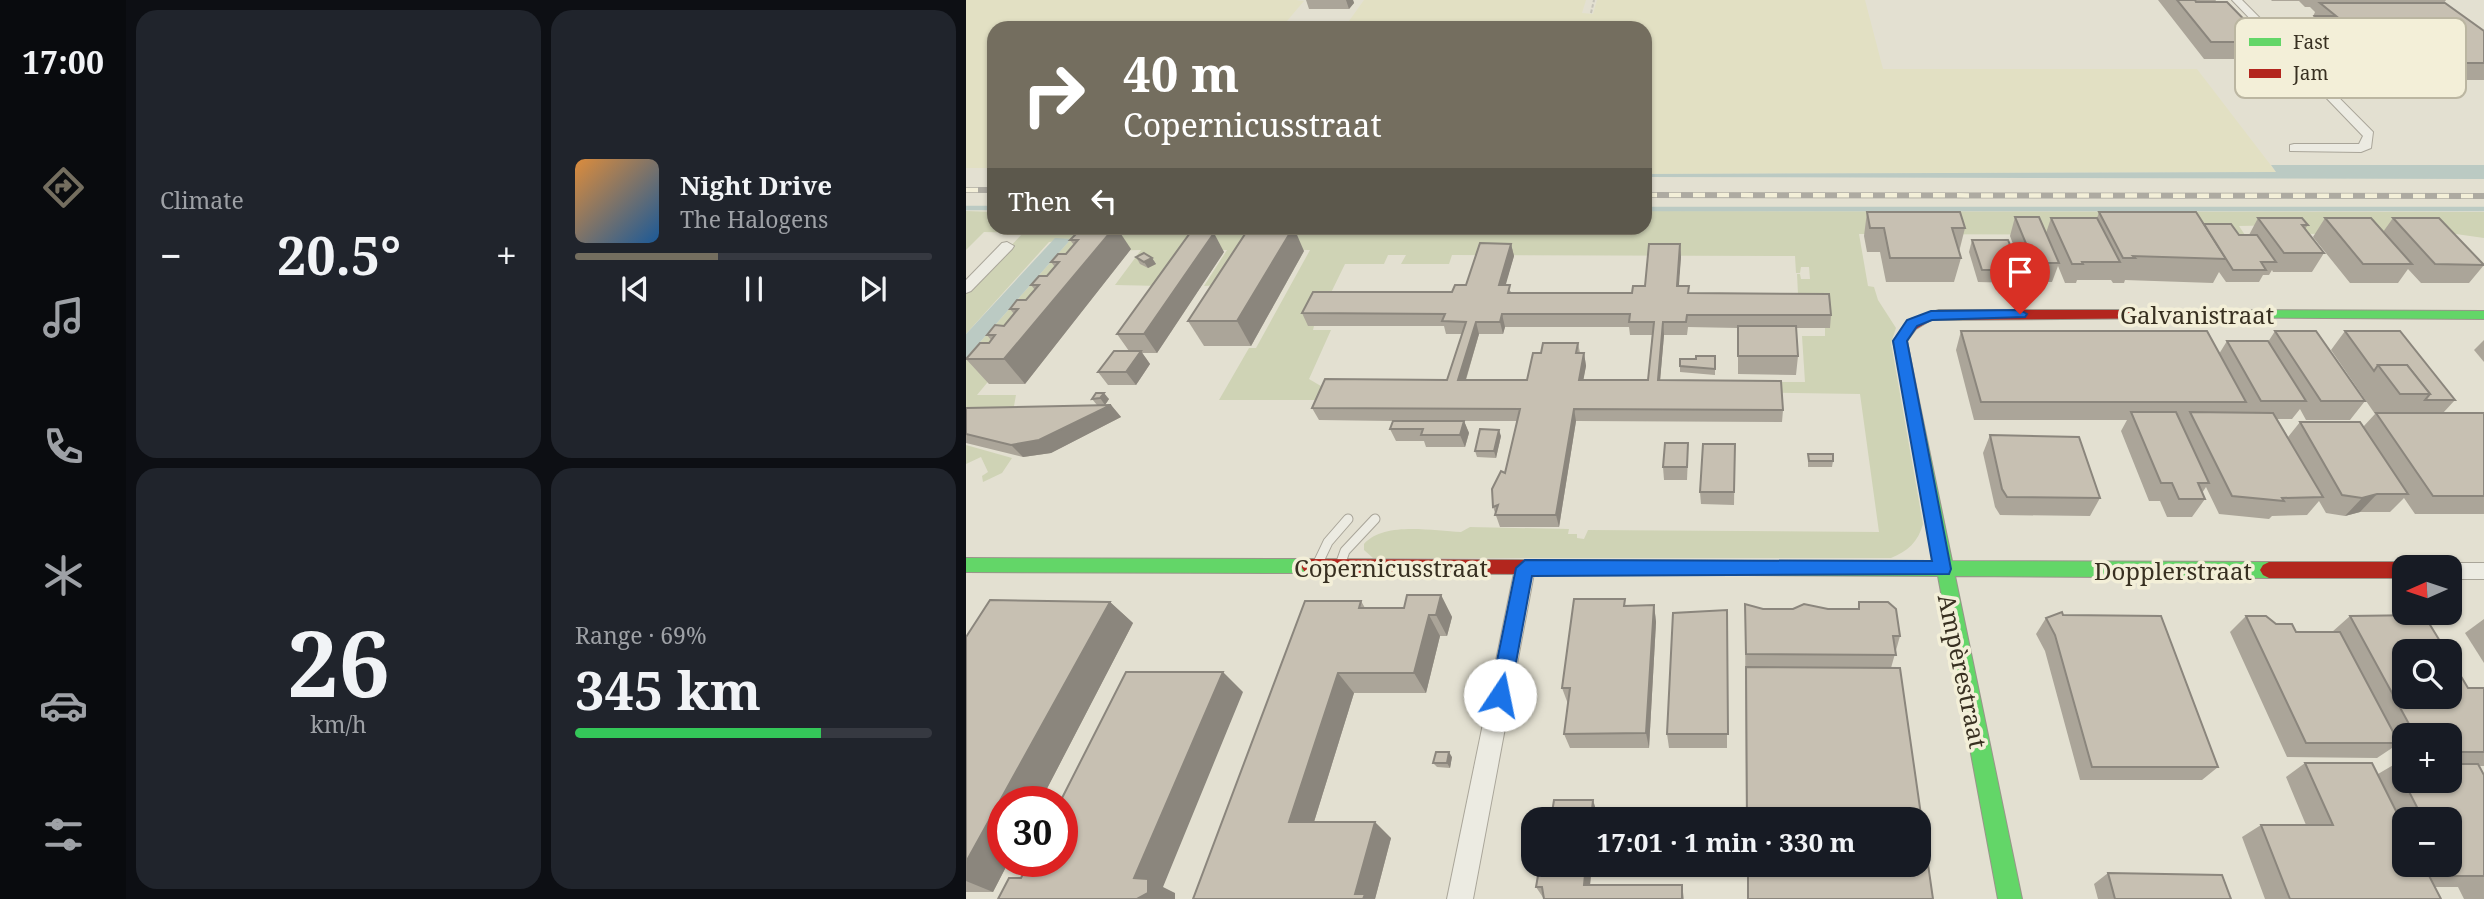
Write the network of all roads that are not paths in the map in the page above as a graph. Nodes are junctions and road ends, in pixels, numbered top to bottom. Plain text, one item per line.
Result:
1 (2237, 0) edge
2 (2255, 18) edge
3 (2333, 98) edge
4 (2294, 148) dead end
5 (1007, 246) dead end
6 (966, 288) edge
7 (2484, 315) edge
8 (1912, 323) joint
9 (1348, 519) dead end
10 (1375, 519) dead end
11 (966, 565) edge
12 (1317, 567) junction
13 (1340, 567) junction
14 (1525, 568) junction
15 (1942, 569) junction
16 (2392, 570) edge
17 (2462, 570) edge
18 (2484, 571) edge
19 (1460, 899) edge
20 (2010, 899) edge

1 - 2 street
3 - 4 street
5 - 6 street
7 - 8 street, Galvanistraat
8 - 15 street, Ampèrestraat
9 - 12 lane
10 - 13 lane
11 - 12 street, Copernicusstraat
12 - 13 street, Copernicusstraat
13 - 14 street, Copernicusstraat
14 - 15 street, Copernicusstraat
14 - 19 street
15 - 16 street, Dopplerstraat
15 - 20 street, Ampèrestraat
17 - 18 street

